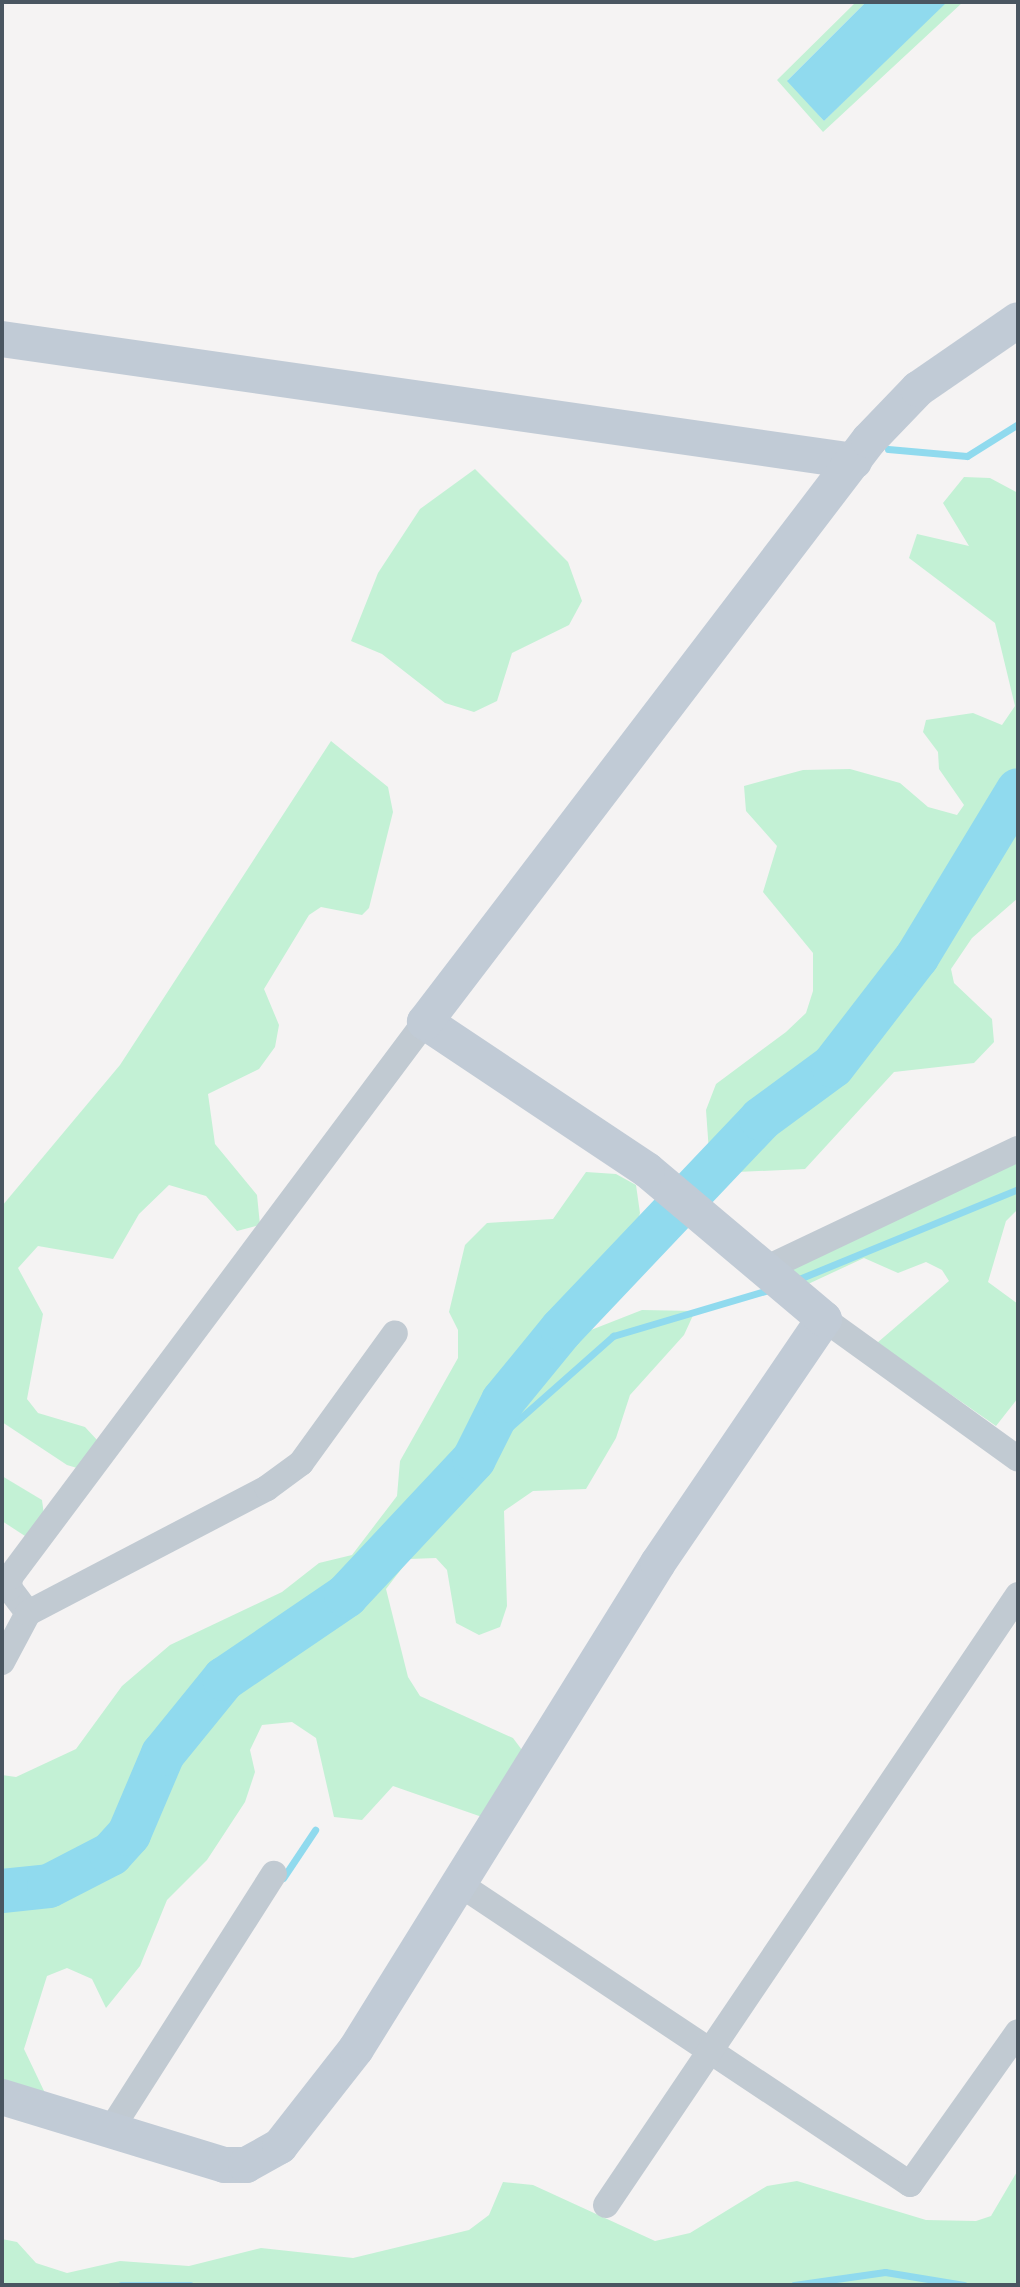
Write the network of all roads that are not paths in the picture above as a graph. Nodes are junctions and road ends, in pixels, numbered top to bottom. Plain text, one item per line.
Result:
1 (1018, 320) edge
2 (2, 339) edge
3 (854, 461) junction
4 (425, 1022) junction
5 (1018, 1149) edge
6 (777, 1282) junction
7 (824, 1319) junction
8 (395, 1333) dead end
9 (1018, 1459) edge
10 (1018, 1595) edge
11 (28, 1613) junction
12 (2, 1662) edge
13 (274, 1874) dead end
14 (458, 1883) junction
15 (1018, 2032) edge
16 (709, 2054) junction
17 (2, 2097) edge
18 (110, 2131) junction
19 (606, 2205) dead end

1 - 3 street
2 - 3 street
3 - 4 street
4 - 6 street
4 - 11 street
5 - 6 street
6 - 7 street
7 - 9 street
7 - 14 street
8 - 11 street
10 - 16 street
11 - 12 street
13 - 18 street
14 - 16 street
14 - 18 street
15 - 16 street
16 - 19 street
17 - 18 street

